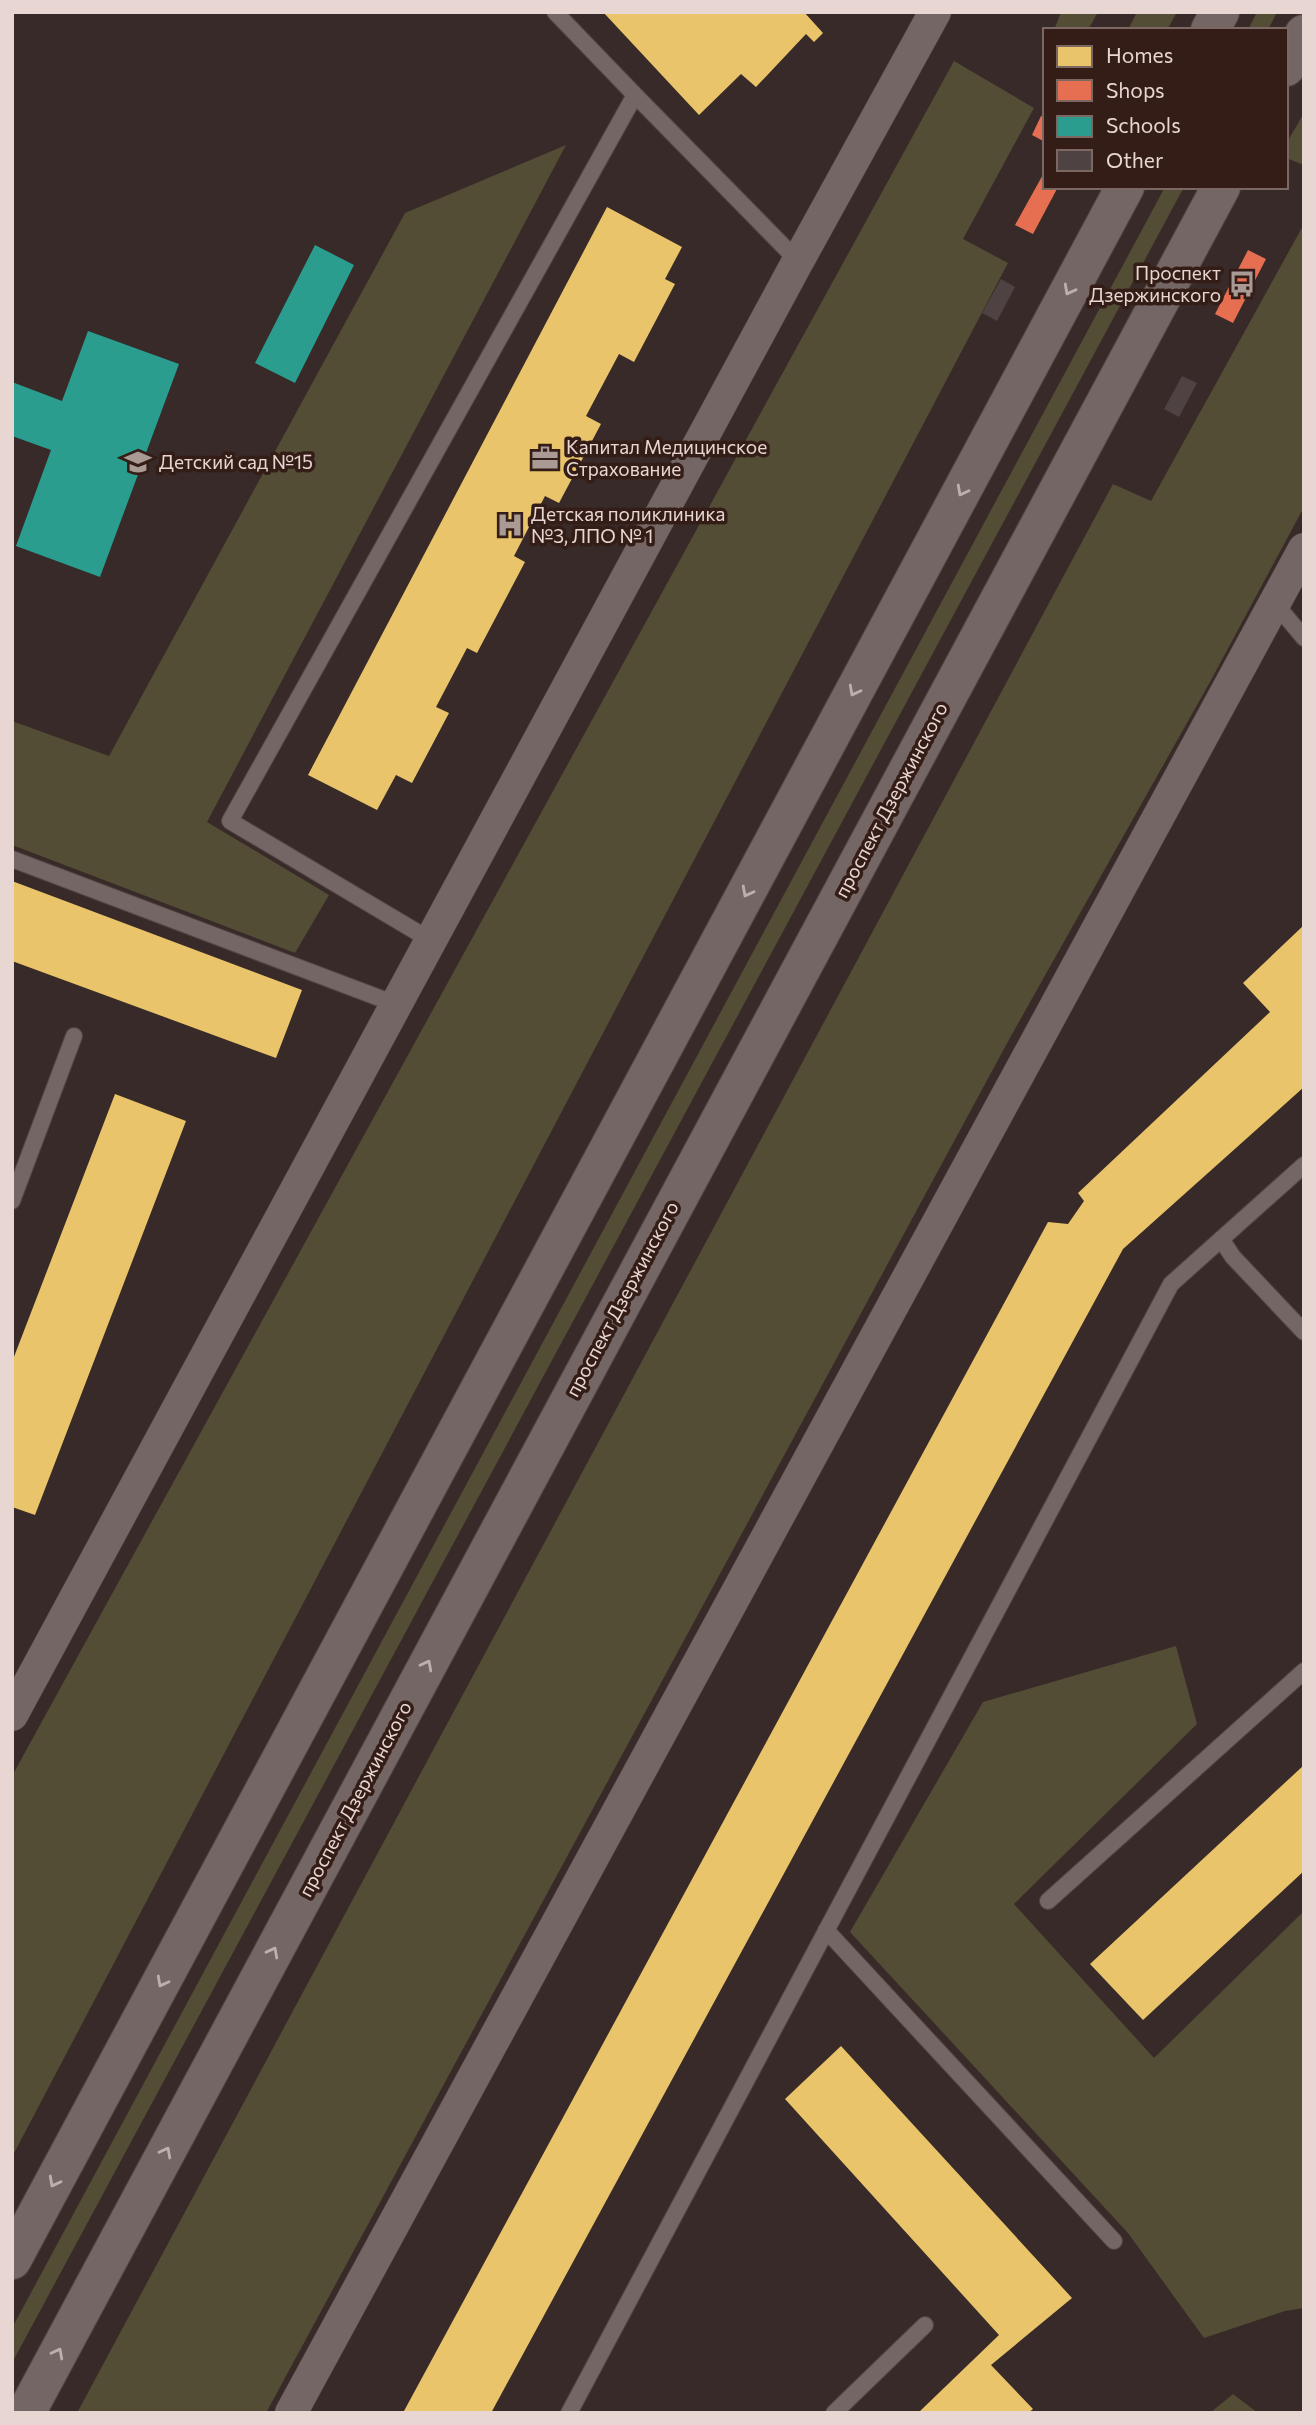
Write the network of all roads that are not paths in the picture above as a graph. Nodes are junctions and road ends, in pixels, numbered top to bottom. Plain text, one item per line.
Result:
1 (555, 12) edge
2 (935, 12) edge
3 (1220, 12) edge
4 (1211, 28) edge
5 (1304, 34) edge
6 (1288, 62) edge
7 (635, 95) junction
8 (1124, 189) edge
9 (1220, 189) edge
10 (798, 261) junction
11 (1304, 549) edge
12 (1274, 602) junction
13 (1304, 638) edge
14 (12, 859) edge
15 (432, 941) junction
16 (397, 1005) junction
17 (74, 1036) dead end
18 (1304, 1165) edge
19 (12, 1201) edge
20 (1221, 1240) junction
21 (1304, 1332) edge
22 (1304, 1671) edge
23 (12, 1715) edge
24 (1048, 1901) dead end
25 (826, 1930) junction
26 (1114, 2241) dead end
27 (12, 2260) edge
28 (925, 2325) dead end
29 (291, 2412) edge
30 (26, 2413) edge
31 (569, 2413) edge
32 (834, 2413) edge

1 - 7 lane
2 - 10 street
3 - 4 main road
5 - 6 main road
7 - 10 lane
7 - 15 lane
8 -> 27 main road
30 -> 9 main road, проспект Дзержинского
10 - 15 street
11 - 12 street
12 - 13 lane
12 - 29 street
14 - 16 lane
15 - 16 street
16 - 23 street
17 - 19 lane
18 - 20 lane
20 - 21 lane
20 - 25 lane
22 - 24 lane
25 - 26 lane
25 - 31 lane
28 - 32 lane

